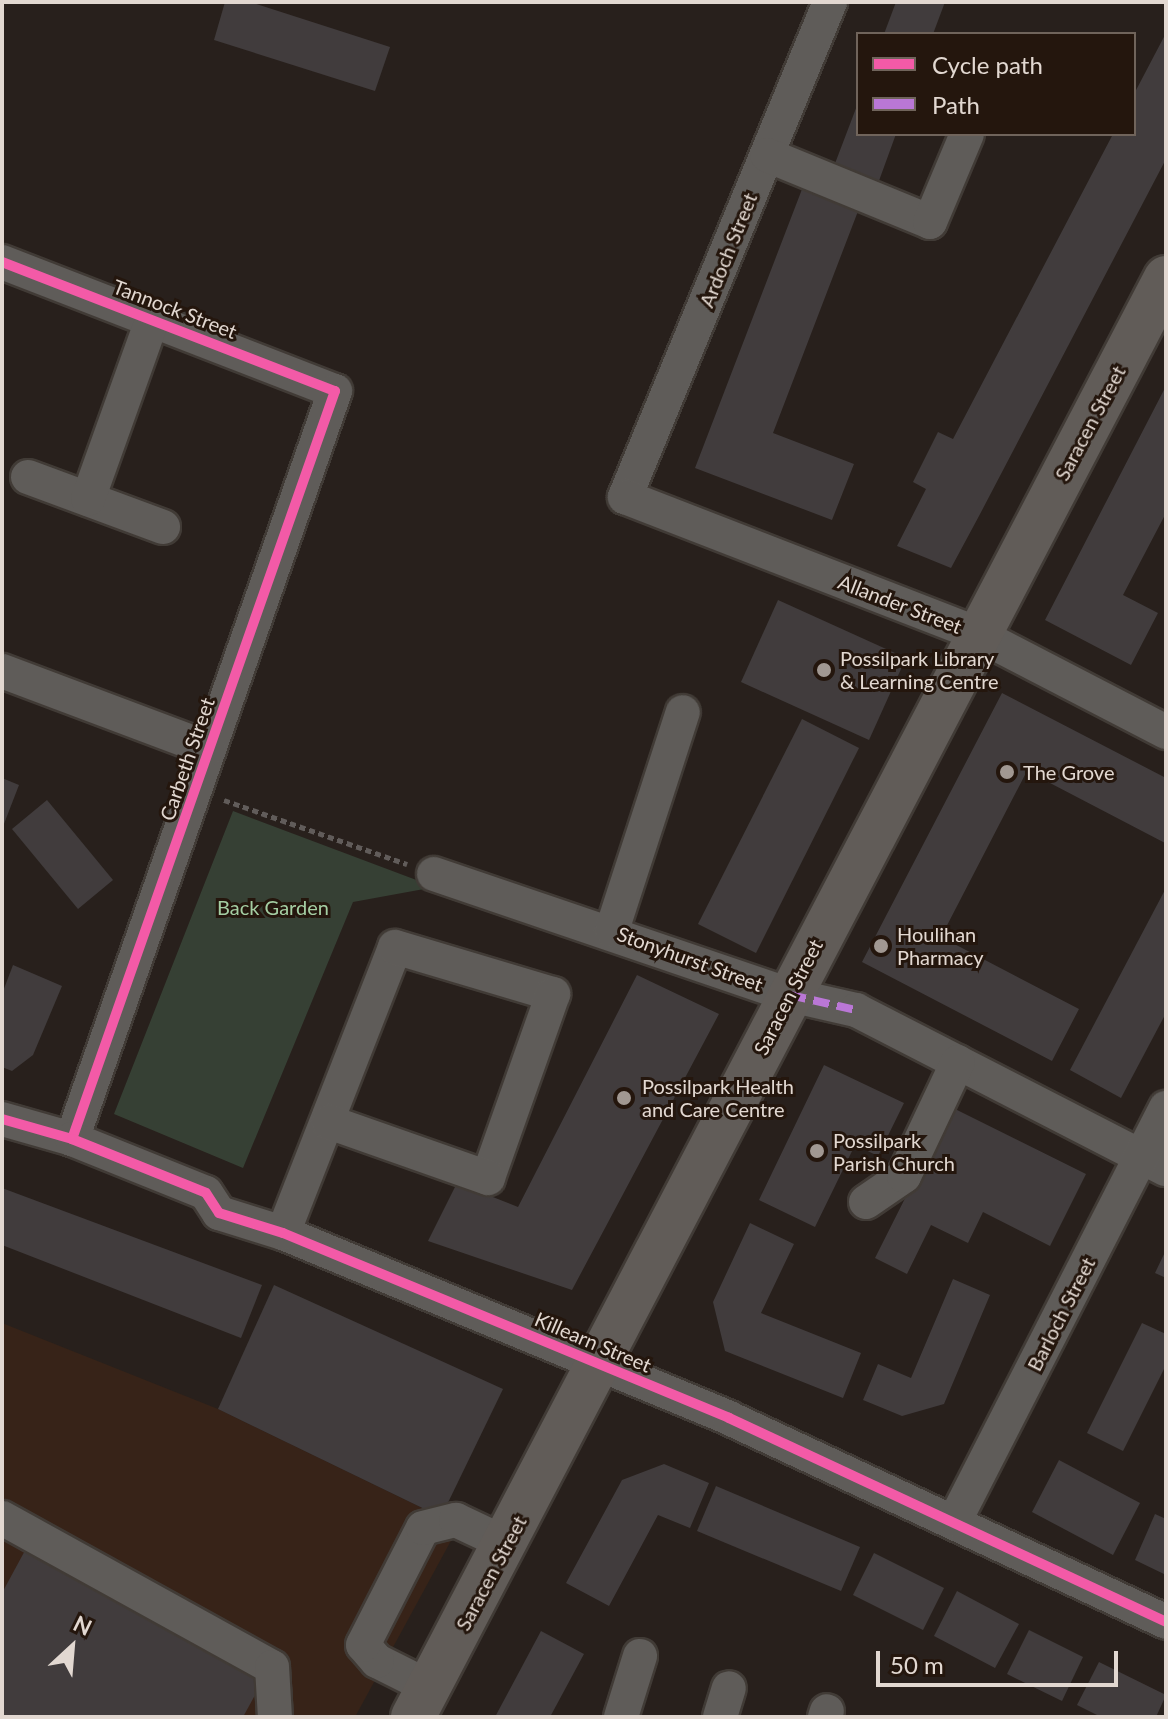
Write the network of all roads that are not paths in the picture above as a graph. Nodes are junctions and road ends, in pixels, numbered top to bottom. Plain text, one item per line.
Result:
1 (830, 2) edge
2 (966, 136) edge
3 (767, 155) junction
4 (2, 262) edge
5 (1166, 278) edge
6 (152, 320) junction
7 (335, 391) joint
8 (28, 477) dead end
9 (625, 497) joint
10 (88, 499) junction
11 (163, 527) dead end
12 (975, 633) junction
13 (2, 671) edge
14 (683, 712) dead end
15 (1164, 725) edge
16 (209, 749) junction
17 (434, 874) road end
18 (612, 930) junction
19 (790, 995) junction
20 (958, 1062) junction
21 (1166, 1108) edge
22 (2, 1119) edge
23 (329, 1122) junction
24 (72, 1139) junction
25 (1154, 1162) edge
26 (866, 1202) dead end
27 (283, 1233) junction
28 (600, 1364) junction
29 (2, 1518) edge
30 (955, 1520) junction
31 (507, 1544) junction
32 (1166, 1622) edge
33 (640, 1656) dead end
34 (421, 1702) edge
35 (275, 1717) edge
36 (621, 1717) edge

1 - 3 street, Ardoch Street
2 - 3 street
3 - 9 street, Ardoch Street
4 - 6 street, Tannock Street
5 - 12 main road, Saracen Street
6 - 7 street, Tannock Street
6 - 10 street
7 - 16 street, Carbeth Street
8 - 10 street
9 - 12 street, Allander Street
10 - 11 street
12 - 15 street, Allander Street
12 - 19 main road, Saracen Street
13 - 16 street
14 - 18 street
16 - 24 street, Carbeth Street
17 - 18 street, Stonyhurst Street
18 - 19 street, Stonyhurst Street
19 - 20 street, Stonyhurst Street
19 - 28 main road, Saracen Street
20 - 25 street, Stonyhurst Street
20 - 26 street
21 - 25 street, Barloch Street
22 - 24 street, Killearn Street
23 - 23 street
23 - 27 street
24 - 27 street, Killearn Street
25 - 30 street, Barloch Street
27 - 28 street, Killearn Street
28 - 30 street, Killearn Street
28 - 31 main road, Saracen Street
29 - 35 street
30 - 32 street, Killearn Street
31 - 34 main road, Saracen Street
31 - 34 street
33 - 36 street

